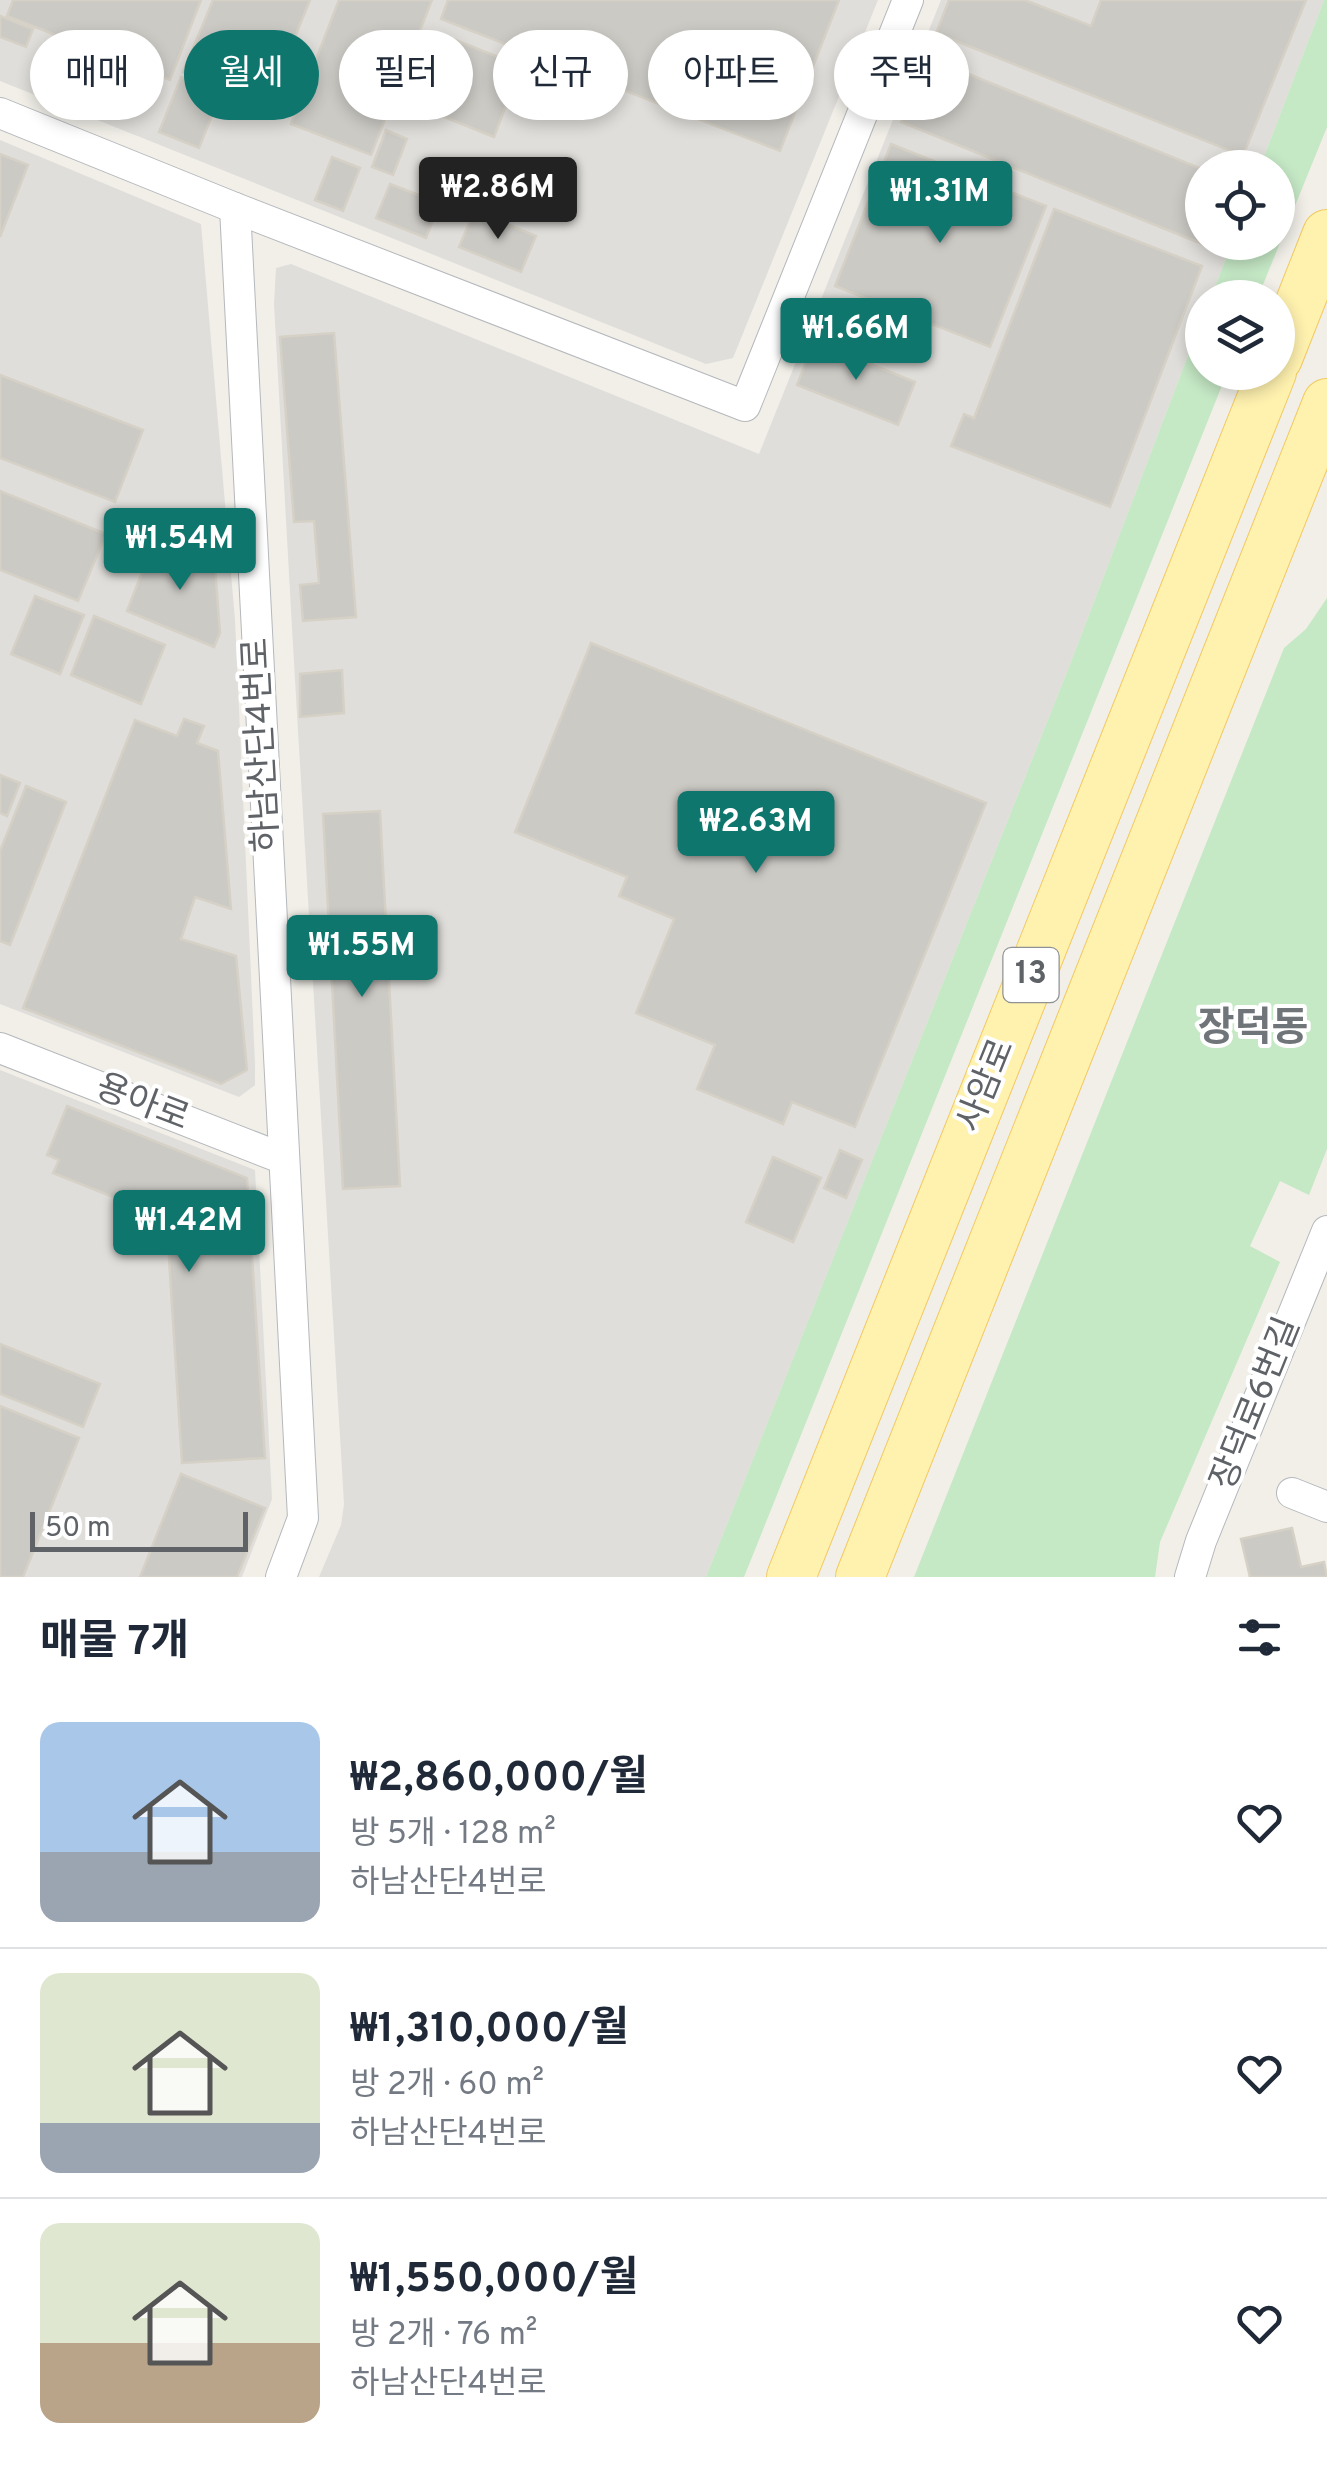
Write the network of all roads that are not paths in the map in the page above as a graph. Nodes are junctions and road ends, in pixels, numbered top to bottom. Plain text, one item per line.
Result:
1 (908, 0) edge
2 (0, 113) edge
3 (235, 208) junction
4 (1327, 234) edge
5 (1295, 315) edge
6 (1265, 390) edge
7 (1327, 403) edge
8 (0, 1048) edge
9 (284, 1160) junction
10 (1327, 1232) edge
11 (1292, 1493) dead end
12 (1327, 1507) edge
13 (281, 1577) edge
14 (791, 1577) edge
15 (860, 1577) edge
16 (1190, 1577) edge

1 - 3 street
2 - 3 street
3 - 9 street, 하남산단4번로
4 - 5 main road
6 - 14 main road, 사암로 / 13
7 - 15 main road, 사암로 / 13
8 - 9 street, 용아로
9 - 13 street, 하남산단4번로
10 - 16 street, 장덕로6번길
11 - 12 street

